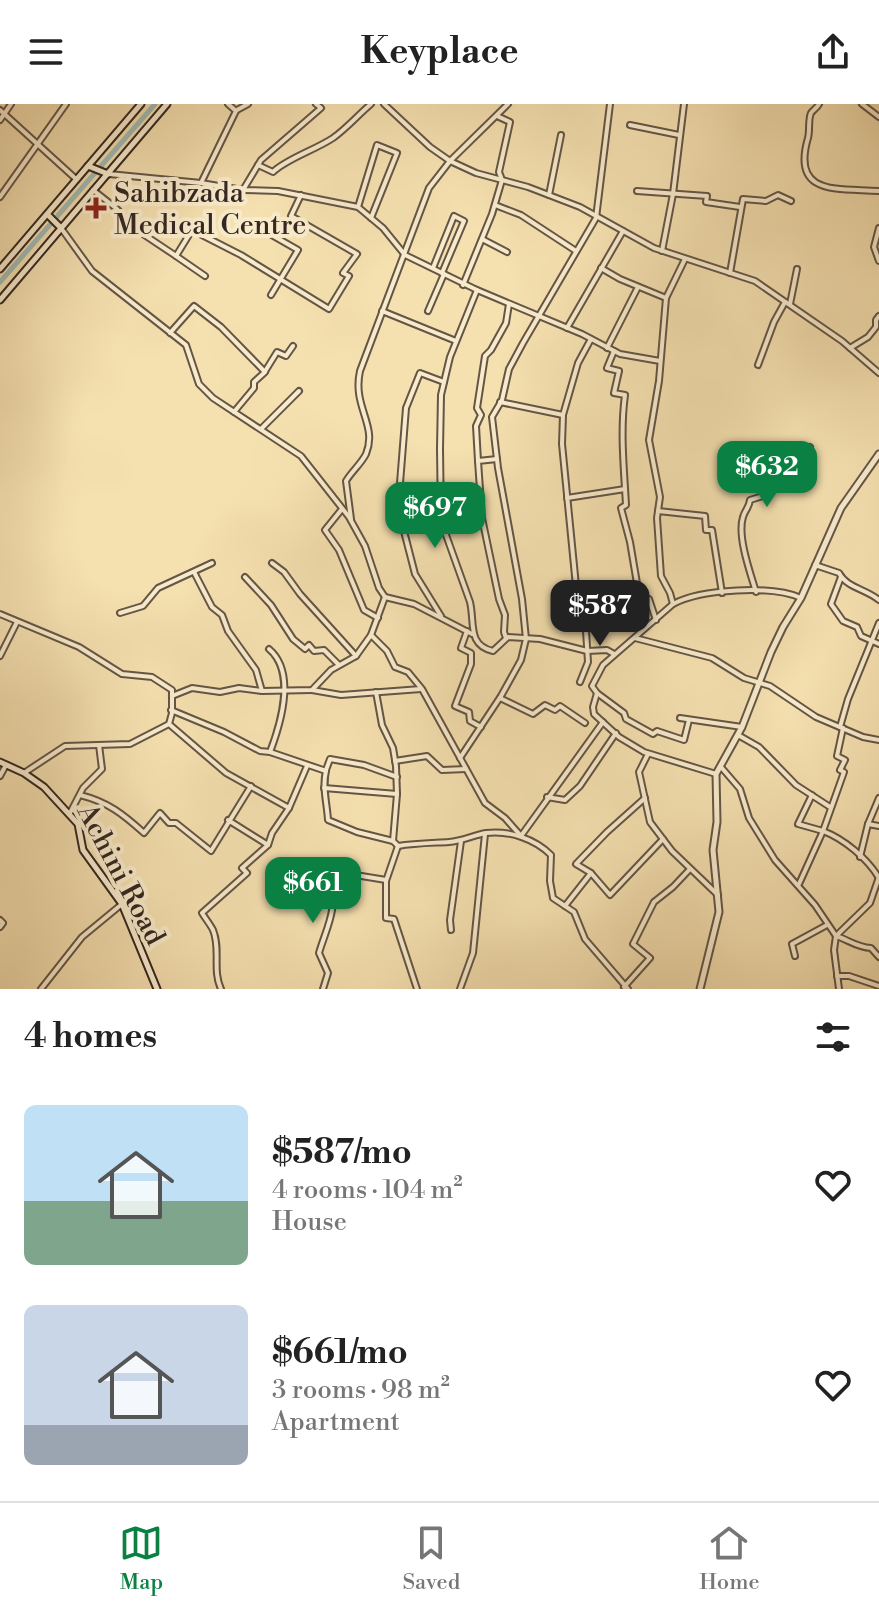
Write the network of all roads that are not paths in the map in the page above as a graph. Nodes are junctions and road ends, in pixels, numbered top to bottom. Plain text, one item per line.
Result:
1 (11, 104) edge
2 (66, 104) edge
3 (141, 104) edge
4 (167, 104) edge
5 (228, 104) edge
6 (248, 104) edge
7 (316, 104) edge
8 (371, 104) edge
9 (384, 104) edge
10 (508, 104) edge
11 (610, 104) edge
12 (684, 104) edge
13 (819, 104) edge
14 (862, 104) edge
15 (236, 111) junction
16 (2, 112) edge
17 (497, 116) junction
18 (879, 117) edge
19 (0, 120) edge
20 (630, 125) dead end
21 (561, 135) dead end
22 (679, 135) junction
23 (37, 145) junction
24 (450, 161) junction
25 (258, 165) junction
26 (91, 167) junction
27 (105, 173) junction
28 (76, 179) junction
29 (502, 180) junction
30 (201, 183) junction
31 (93, 190) junction
32 (243, 190) junction
33 (637, 191) dead end
34 (879, 191) edge
35 (673, 194) junction
36 (301, 195) junction
37 (549, 195) junction
38 (0, 197) edge
39 (791, 201) dead end
40 (495, 205) junction
41 (358, 207) junction
42 (740, 207) junction
43 (48, 215) junction
44 (371, 218) junction
45 (596, 218) junction
46 (61, 227) junction
47 (879, 228) edge
48 (623, 231) junction
49 (270, 234) dead end
50 (482, 239) junction
51 (576, 251) junction
52 (662, 251) junction
53 (507, 252) dead end
54 (405, 255) junction
55 (176, 256) junction
56 (685, 259) junction
57 (879, 261) edge
58 (433, 268) junction
59 (601, 268) junction
60 (0, 269) edge
61 (797, 269) dead end
62 (730, 273) junction
63 (443, 274) junction
64 (205, 276) dead end
65 (281, 280) junction
66 (463, 285) junction
67 (638, 287) junction
68 (477, 290) junction
69 (271, 295) dead end
70 (666, 298) junction
71 (0, 300) edge
72 (788, 303) junction
73 (509, 304) junction
74 (382, 311) junction
75 (428, 311) dead end
76 (879, 316) edge
77 (539, 317) junction
78 (567, 328) junction
79 (170, 333) junction
80 (591, 339) junction
81 (456, 341) junction
82 (293, 346) dead end
83 (607, 348) junction
84 (850, 348) junction
85 (614, 351) junction
86 (660, 361) junction
87 (758, 365) dead end
88 (265, 372) junction
89 (879, 373) edge
90 (444, 382) junction
91 (299, 391) dead end
92 (500, 402) junction
93 (234, 412) junction
94 (563, 415) junction
95 (261, 429) junction
96 (810, 447) dead end
97 (879, 454) edge
98 (497, 459) junction
99 (478, 461) junction
100 (625, 489) junction
101 (567, 498) junction
102 (342, 509) junction
103 (658, 511) junction
104 (351, 521) junction
105 (212, 563) dead end
106 (272, 563) dead end
107 (815, 565) junction
108 (194, 572) junction
109 (245, 577) dead end
110 (841, 577) junction
111 (756, 592) junction
112 (722, 593) junction
113 (385, 597) junction
114 (801, 598) junction
115 (879, 600) edge
116 (673, 604) junction
117 (120, 613) dead end
118 (0, 614) edge
119 (378, 618) junction
120 (442, 618) junction
121 (656, 620) junction
122 (17, 622) junction
123 (879, 623) edge
124 (470, 632) junction
125 (371, 635) junction
126 (635, 638) junction
127 (526, 639) junction
128 (507, 640) junction
129 (873, 641) junction
130 (879, 644) edge
131 (269, 649) dead end
132 (587, 651) junction
133 (614, 654) junction
134 (0, 656) edge
135 (356, 656) junction
136 (339, 665) junction
137 (580, 682) dead end
138 (761, 684) junction
139 (422, 689) junction
140 (312, 690) junction
141 (262, 691) junction
142 (283, 691) junction
143 (376, 692) junction
144 (597, 693) junction
145 (172, 696) junction
146 (500, 698) junction
147 (171, 710) junction
148 (680, 718) dead end
149 (689, 720) junction
150 (603, 722) junction
151 (585, 723) dead end
152 (169, 724) junction
153 (481, 727) junction
154 (742, 727) junction
155 (841, 728) junction
156 (616, 733) junction
157 (738, 735) junction
158 (879, 740) edge
159 (99, 745) junction
160 (270, 752) junction
161 (648, 754) junction
162 (460, 758) junction
163 (395, 761) junction
164 (3, 764) edge
165 (307, 766) junction
166 (721, 767) junction
167 (466, 769) junction
168 (326, 771) junction
169 (24, 773) junction
170 (716, 774) junction
171 (0, 776) edge
172 (397, 777) junction
173 (251, 786) junction
174 (324, 788) junction
175 (397, 794) junction
176 (80, 795) junction
177 (812, 795) junction
178 (547, 797) junction
179 (645, 798) junction
180 (879, 798) edge
181 (830, 807) junction
182 (289, 808) junction
183 (70, 813) junction
184 (228, 820) junction
185 (868, 824) junction
186 (879, 826) edge
187 (823, 831) junction
188 (485, 834) junction
189 (521, 836) junction
190 (663, 839) junction
191 (393, 841) junction
192 (461, 841) junction
193 (268, 845) junction
194 (398, 846) junction
195 (860, 857) junction
196 (690, 869) junction
197 (591, 873) junction
198 (879, 877) edge
199 (386, 880) junction
200 (798, 886) junction
201 (719, 896) junction
202 (122, 904) junction
203 (565, 906) junction
204 (0, 920) edge
205 (827, 925) junction
206 (0, 927) edge
207 (451, 930) dead end
208 (836, 936) junction
209 (795, 956) dead end
210 (879, 957) edge
211 (837, 976) junction
212 (879, 986) edge
213 (155, 988) edge
214 (626, 988) edge
215 (41, 989) edge
216 (221, 989) edge
217 (323, 989) edge
218 (417, 989) edge
219 (460, 989) edge
220 (700, 989) edge
221 (839, 989) edge

1 - 16 street
2 - 23 street
3 - 26 main road
4 - 27 main road
5 - 15 street
6 - 15 street
7 - 25 street
8 - 25 street
9 - 24 street
10 - 17 street
11 - 45 street
12 - 22 street
13 - 34 street
14 - 18 street
15 - 30 street
16 - 19 street
16 - 23 street
17 - 24 street
17 - 29 street
20 - 22 street
21 - 37 street
22 - 35 street
23 - 28 street
23 - 38 street
24 - 29 street
24 - 54 street
25 - 32 street
26 - 27 main road
26 - 28 main road
27 - 30 street
27 - 31 main road
28 - 43 main road
29 - 37 street
29 - 40 street
30 - 32 street
31 - 46 main road
31 - 55 street
32 - 36 street
33 - 35 street
35 - 42 street
35 - 52 street
36 - 41 street
36 - 65 street
37 - 45 street
39 - 42 street
40 - 50 street
40 - 51 street
41 - 44 street
41 - 44 street
42 - 62 street
43 - 46 main road
43 - 60 main road
44 - 54 street
45 - 48 street
45 - 51 street
46 - 71 main road
46 - 79 street
47 - 57 street
48 - 52 street
48 - 59 street
49 - 65 street
50 - 53 street
50 - 66 street
51 - 77 street
52 - 56 street
54 - 58 street
54 - 74 street
55 - 64 street
55 - 65 street
56 - 62 street
56 - 70 street
58 - 63 street
58 - 63 street
59 - 67 street
59 - 78 street
61 - 72 street
62 - 72 street
63 - 66 street
63 - 75 street
65 - 69 street
66 - 68 street
67 - 70 street
67 - 83 street
68 - 73 street
68 - 81 street
70 - 86 street
72 - 84 street
72 - 87 street
73 - 77 street
73 - 99 street
74 - 81 street
74 - 104 street
76 - 84 street
77 - 78 street
77 - 92 street
78 - 80 street
79 - 88 street
79 - 93 street
80 - 83 street
80 - 94 street
81 - 90 street
82 - 88 street
83 - 85 street
84 - 89 street
85 - 86 street
85 - 100 street
86 - 103 street
88 - 93 street
90 - 120 street
90 - 124 street
91 - 95 street
92 - 94 street
92 - 98 street
93 - 95 street
94 - 101 street
95 - 102 street
96 - 111 street
97 - 107 main road
98 - 99 street
98 - 127 street
99 - 128 street
100 - 101 street
100 - 121 street
101 - 132 street
102 - 104 street
102 - 119 street
103 - 112 street
103 - 116 street
104 - 113 street
105 - 108 street
106 - 135 street
107 - 110 street
107 - 114 main road
108 - 117 street
108 - 141 street
109 - 136 street
110 - 115 street
110 - 129 street
111 - 112 street
111 - 114 street
112 - 116 street
113 - 119 street
113 - 120 street
114 - 138 main road
116 - 121 street
118 - 122 street
119 - 125 street
120 - 124 street
121 - 126 street
122 - 134 street
122 - 145 street
123 - 129 street
124 - 128 street
124 - 153 street
125 - 135 street
125 - 139 street
126 - 133 street
126 - 138 street
127 - 128 street
127 - 132 street
127 - 146 street
129 - 130 street
129 - 155 street
131 - 142 street
132 - 133 street
132 - 137 street
133 - 144 street
135 - 136 street
136 - 140 street
138 - 154 main road
138 - 155 street
139 - 143 street
139 - 162 street
140 - 142 street
140 - 143 street
141 - 142 street
141 - 145 street
142 - 160 street
143 - 163 street
144 - 149 street
144 - 150 street
145 - 147 street
146 - 151 street
146 - 153 street
147 - 152 street
147 - 160 street
148 - 149 street
149 - 154 street
150 - 156 street
150 - 178 street
152 - 159 street
152 - 173 street
153 - 162 street
154 - 157 main road
155 - 158 street
155 - 181 street
156 - 161 street
156 - 178 street
157 - 166 main road
157 - 177 street
159 - 169 street
159 - 176 street
160 - 165 street
161 - 170 street
161 - 179 street
162 - 167 street
163 - 167 street
163 - 172 street
164 - 169 main road, Achini Road
164 - 171 street
165 - 168 street
165 - 182 street
166 - 170 main road
166 - 200 street
167 - 189 street
168 - 172 street
168 - 174 street
169 - 183 main road, Achini Road
170 - 201 main road
172 - 175 street
173 - 182 street
173 - 184 street
174 - 175 street
174 - 191 street
175 - 191 street
176 - 183 street
176 - 184 street
177 - 181 street
177 - 187 street
178 - 189 street
179 - 190 street
179 - 197 street
180 - 185 street
181 - 187 street
182 - 193 street
183 - 202 main road, Achini Road
184 - 193 street
185 - 186 street
185 - 195 street
187 - 195 street
187 - 200 street
188 - 189 street
188 - 192 street
188 - 219 street
189 - 203 street
190 - 196 street
190 - 197 street
191 - 194 street
192 - 194 street
192 - 207 street
193 - 216 street
194 - 199 street
195 - 198 street
196 - 201 street
196 - 214 street
197 - 203 street
198 - 208 street
199 - 217 street
199 - 218 street
200 - 205 street
201 - 220 main road
202 - 213 main road, Achini Road
202 - 215 street
203 - 214 street
204 - 206 street
205 - 208 street
205 - 209 street
208 - 210 street
208 - 211 street
211 - 212 street
211 - 221 street

